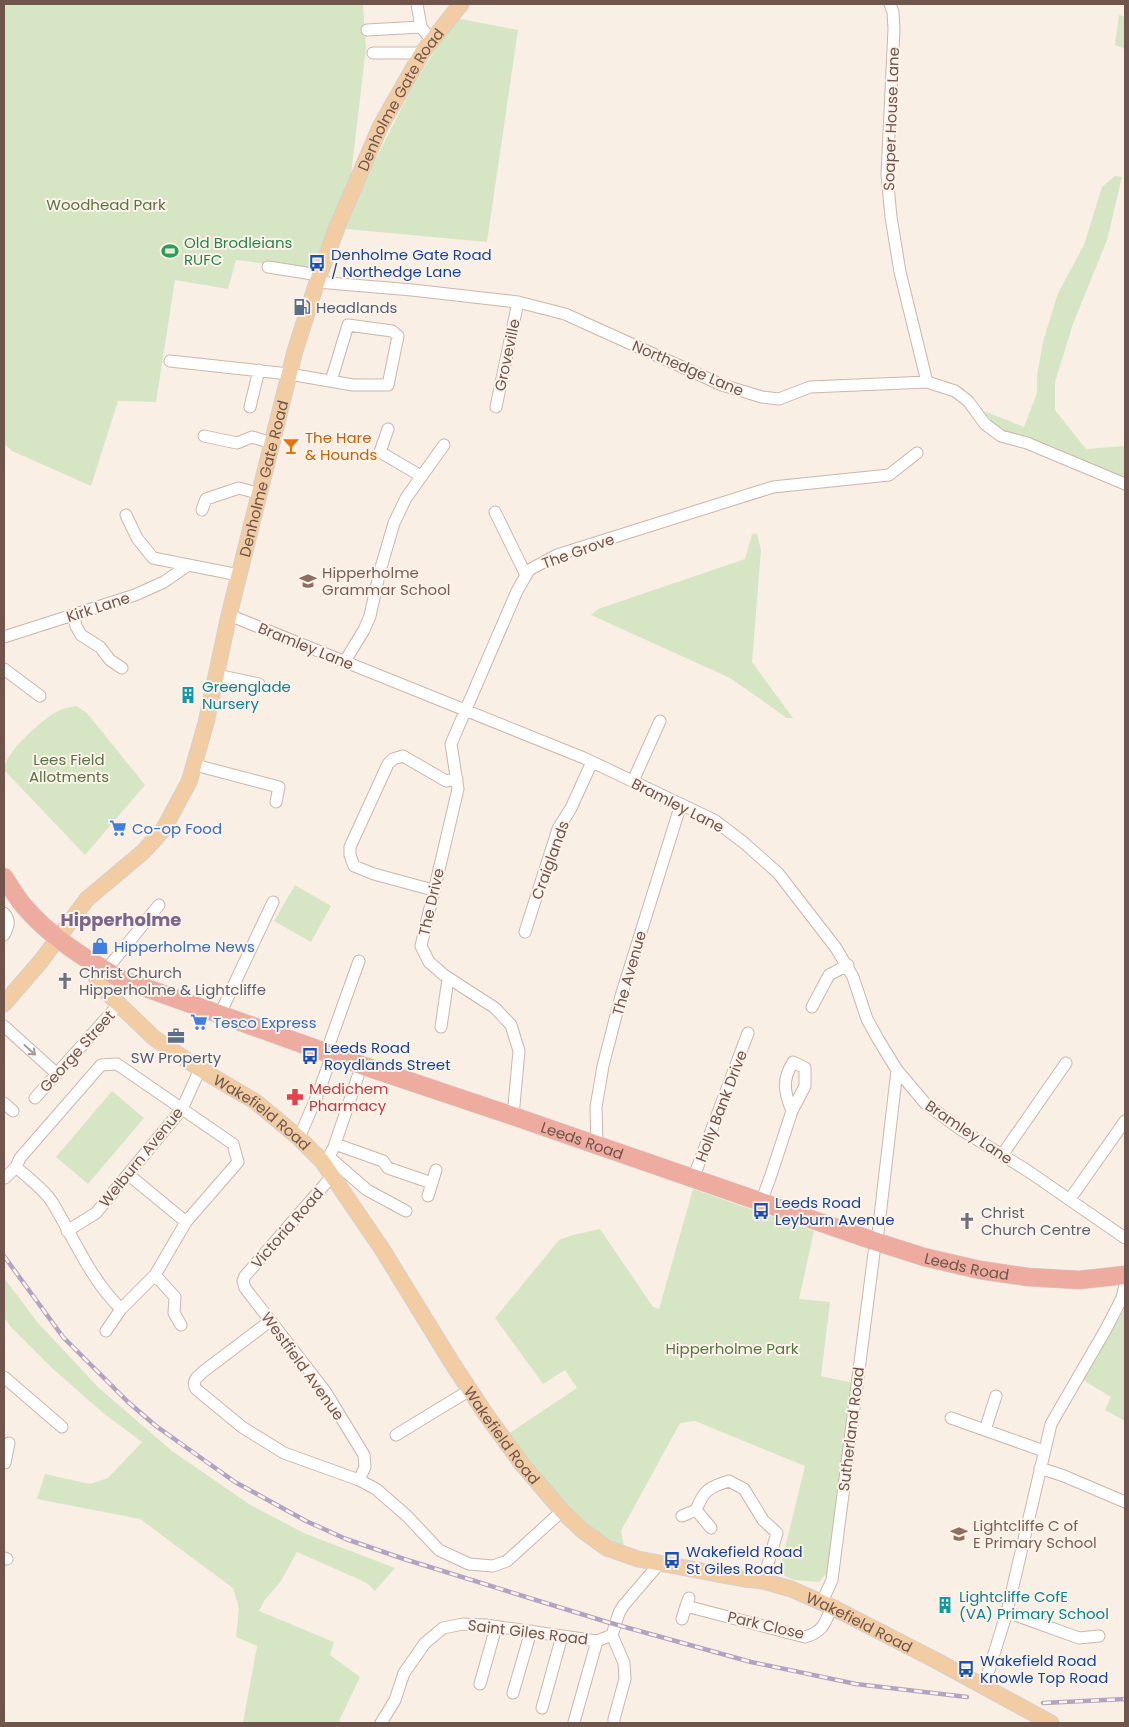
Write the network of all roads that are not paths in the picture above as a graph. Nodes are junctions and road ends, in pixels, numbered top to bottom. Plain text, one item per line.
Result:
1 (416, 4) edge
2 (461, 4) edge
3 (890, 4) edge
4 (421, 28) junction
5 (367, 30) dead end
6 (431, 40) junction
7 (373, 53) dead end
8 (422, 53) junction
9 (268, 267) dead end
10 (318, 278) junction
11 (518, 302) junction
12 (170, 361) dead end
13 (259, 370) junction
14 (289, 374) junction
15 (331, 381) junction
16 (927, 382) junction
17 (250, 407) dead end
18 (496, 407) dead end
19 (388, 429) dead end
20 (204, 436) dead end
21 (272, 443) junction
22 (444, 445) dead end
23 (917, 454) dead end
24 (421, 476) junction
25 (1125, 484) edge
26 (260, 494) junction
27 (202, 510) dead end
28 (495, 512) dead end
29 (126, 515) dead end
30 (187, 566) junction
31 (239, 575) junction
32 (526, 575) junction
33 (229, 615) junction
34 (74, 616) junction
35 (4, 637) edge
36 (345, 662) junction
37 (122, 668) dead end
38 (4, 669) edge
39 (217, 675) junction
40 (259, 684) dead end
41 (40, 696) dead end
42 (467, 710) junction
43 (660, 721) dead end
44 (592, 762) junction
45 (195, 765) junction
46 (457, 779) junction
47 (633, 781) junction
48 (276, 802) dead end
49 (681, 804) junction
50 (4, 877) edge
51 (434, 890) junction
52 (273, 902) dead end
53 (158, 905) dead end
54 (4, 913) edge
55 (525, 932) dead end
56 (4, 936) edge
57 (57, 939) junction
58 (359, 961) dead end
59 (848, 965) junction
60 (99, 966) junction
61 (448, 979) junction
62 (4, 1004) edge
63 (119, 1004) junction
64 (812, 1007) dead end
65 (220, 1014) junction
66 (4, 1026) edge
67 (441, 1027) dead end
68 (748, 1033) dead end
69 (329, 1054) junction
70 (1066, 1063) dead end
71 (200, 1069) junction
72 (897, 1070) junction
73 (57, 1074) junction
74 (358, 1076) dead end
75 (35, 1098) dead end
76 (182, 1109) junction
77 (792, 1111) dead end
78 (513, 1116) junction
79 (1125, 1121) edge
80 (299, 1138) junction
81 (336, 1144) junction
82 (597, 1146) junction
83 (1002, 1155) junction
84 (329, 1166) junction
85 (16, 1167) junction
86 (436, 1170) dead end
87 (128, 1174) junction
88 (6, 1178) dead end
89 (693, 1178) junction
90 (432, 1183) junction
91 (428, 1196) dead end
92 (1070, 1199) junction
93 (761, 1202) junction
94 (406, 1211) dead end
95 (186, 1222) junction
96 (67, 1231) junction
97 (1125, 1238) edge
98 (876, 1248) junction
99 (155, 1275) junction
100 (1125, 1275) edge
101 (243, 1282) joint
102 (1125, 1286) edge
103 (120, 1309) junction
104 (270, 1320) junction
105 (182, 1325) dead end
106 (106, 1331) dead end
107 (4, 1377) edge
108 (470, 1390) junction
109 (996, 1396) dead end
110 (951, 1418) dead end
111 (62, 1427) dead end
112 (985, 1430) junction
113 (396, 1435) dead end
114 (1044, 1451) junction
115 (1040, 1468) junction
116 (359, 1480) junction
117 (1125, 1502) edge
118 (696, 1510) junction
119 (562, 1512) junction
120 (682, 1516) dead end
121 (711, 1528) dead end
122 (659, 1564) junction
123 (763, 1581) junction
124 (827, 1605) junction
125 (1007, 1612) junction
126 (682, 1619) dead end
127 (496, 1626) junction
128 (531, 1632) junction
129 (612, 1635) junction
130 (562, 1636) junction
131 (1099, 1636) dead end
132 (597, 1641) junction
133 (480, 1684) dead end
134 (984, 1686) junction
135 (513, 1694) dead end
136 (542, 1708) dead end
137 (574, 1722) edge
138 (381, 1723) edge
139 (614, 1723) edge
140 (1052, 1723) edge

1 - 4 street
2 - 6 main road, Denholme Gate Road
3 - 16 street, Soaper House Lane
4 - 5 street
4 - 6 street
6 - 8 main road, Denholme Gate Road
7 - 8 street
8 - 10 main road, Denholme Gate Road
9 - 10 street, Northedge Lane
10 - 11 street, Northedge Lane
10 - 14 main road, Denholme Gate Road
11 - 16 street, Northedge Lane
11 - 18 street, Groveville
12 - 13 street
13 - 14 street
13 - 17 street
14 - 15 street
14 - 21 main road, Denholme Gate Road
15 - 15 street
16 - 25 street, Northedge Lane
19 - 24 street
20 - 21 street
21 - 26 main road, Denholme Gate Road
22 - 24 street
23 - 32 street, The Grove
24 - 36 street
26 - 27 street
26 - 31 main road, Denholme Gate Road
28 - 32 street
29 - 30 street
30 - 31 street
30 - 34 street, Kirk Lane
31 - 33 main road, Denholme Gate Road
32 - 42 street, The Grove
33 - 36 street, Bramley Lane
33 - 39 main road, Denholme Gate Road
34 - 35 street, Kirk Lane
34 - 37 street
36 - 42 street, Bramley Lane
38 - 41 street
39 - 40 street
39 - 45 main road, Denholme Gate Road
42 - 44 street, Bramley Lane
42 - 46 street, The Drive
43 - 47 street
44 - 47 street, Bramley Lane
44 - 55 street, Craiglands
45 - 48 street
45 - 57 main road, Denholme Gate Road
46 - 51 street, The Drive
46 - 51 street
47 - 49 street, Bramley Lane
49 - 59 street, Bramley Lane
49 - 82 street, The Avenue
50 - 57 highway, Leeds Road
51 - 61 street, The Drive
52 - 65 street
53 - 60 street
54 - 56 street
57 - 60 highway, Leeds Road
57 - 62 main road, Denholme Gate Road
58 - 69 street
59 - 64 street
59 - 72 street, Bramley Lane
60 - 63 main road, Wakefield Road
60 - 65 highway, Leeds Road
61 - 67 street
61 - 78 street, The Drive
63 - 71 main road, Wakefield Road
63 - 73 street, George Street
65 - 69 highway, Leeds Road
66 -> 73 street
68 - 89 street, Holly Bank Drive
69 - 78 highway, Leeds Road
69 - 80 street
70 - 83 street
71 - 76 street, Welburn Avenue
71 - 80 main road, Wakefield Road
72 - 83 street, Bramley Lane
72 - 98 street, Sutherland Road
73 - 75 street, George Street
74 - 81 street, Victoria Road
76 - 85 street
76 - 87 street, Welburn Avenue
76 - 95 street
77 - 93 street
78 - 82 highway, Leeds Road
79 - 92 street
80 - 84 main road, Wakefield Road
81 - 84 street, Victoria Road
81 - 90 street
82 - 89 highway, Leeds Road
83 - 92 street, Bramley Lane
84 - 94 street
84 - 101 street, Victoria Road
84 - 108 main road, Wakefield Road
85 - 88 street
85 - 96 street
86 - 90 street
87 - 95 street
87 - 96 street, Welburn Avenue
89 - 93 highway, Leeds Road
90 - 91 street
92 - 97 street, Bramley Lane
93 - 98 highway, Leeds Road
95 - 99 street
96 - 103 street
98 - 100 highway, Leeds Road
98 - 124 street, Sutherland Road
99 - 103 street
99 - 105 street
101 - 104 street, Westfield Avenue
102 - 114 street
103 - 106 street
104 - 116 street, Westfield Avenue
104 - 116 street
107 - 111 street
108 - 113 street
108 - 119 main road, Wakefield Road
109 - 112 street
110 - 112 street
112 - 114 street
114 - 115 street
115 - 117 street
115 - 125 street
116 - 119 street
118 - 120 street
118 - 121 street
118 - 123 street
119 - 122 main road, Wakefield Road
122 - 123 main road, Wakefield Road
122 - 129 street
123 - 124 main road, Wakefield Road
124 - 126 street, Park Close
124 - 134 main road, Wakefield Road
125 - 131 street
125 - 134 street
127 - 128 street, Saint Giles Road
127 - 133 street
127 - 138 street, Saint Giles Road
128 - 130 street, Saint Giles Road
128 - 135 street
129 - 132 street, Saint Giles Road
129 - 139 street
130 - 132 street, Saint Giles Road
130 - 136 street
132 - 137 street
134 - 140 main road, Wakefield Road

